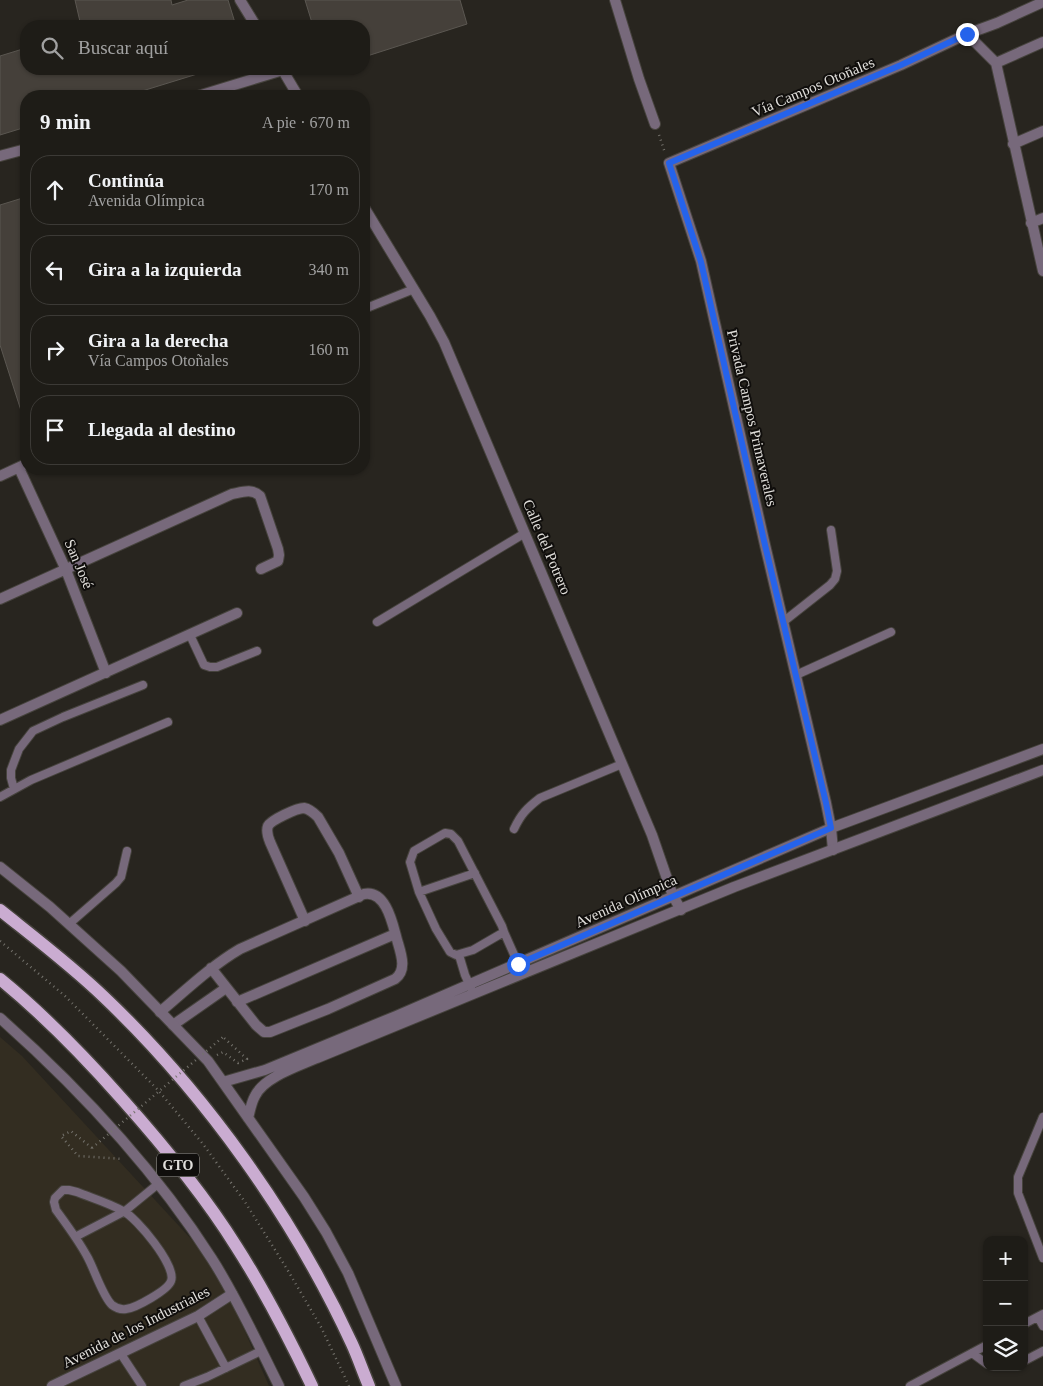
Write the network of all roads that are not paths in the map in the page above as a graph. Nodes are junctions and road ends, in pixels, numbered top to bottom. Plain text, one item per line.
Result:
1 (240, 0) edge
2 (615, 0) edge
3 (1043, 2) edge
4 (252, 20) edge
5 (967, 34) junction
6 (1043, 42) edge
7 (996, 63) junction
8 (266, 75) edge
9 (285, 75) edge
10 (217, 90) edge
11 (294, 90) edge
12 (655, 124) road end
13 (1043, 131) edge
14 (1013, 144) junction
15 (20, 150) edge
16 (0, 156) edge
17 (669, 163) joint
18 (370, 217) edge
19 (1043, 218) edge
20 (1031, 223) junction
21 (1043, 271) edge
22 (414, 289) junction
23 (370, 307) edge
24 (20, 467) edge
25 (27, 475) edge
26 (0, 476) edge
27 (831, 530) dead end
28 (525, 533) junction
29 (261, 569) dead end
30 (66, 570) junction
31 (0, 598) edge
32 (237, 613) dead end
33 (377, 622) dead end
34 (783, 622) junction
35 (891, 632) dead end
36 (190, 635) junction
37 (257, 651) dead end
38 (106, 673) junction
39 (796, 675) junction
40 (143, 685) dead end
41 (0, 720) edge
42 (168, 722) dead end
43 (1043, 749) edge
44 (622, 764) junction
45 (1043, 770) edge
46 (14, 789) junction
47 (0, 797) edge
48 (831, 828) junction
49 (514, 829) dead end
50 (833, 850) junction
51 (128, 851) dead end
52 (0, 867) edge
53 (475, 873) junction
54 (419, 892) junction
55 (673, 896) junction
56 (359, 897) junction
57 (0, 910) edge
58 (681, 910) junction
59 (305, 920) junction
60 (69, 924) junction
61 (504, 932) junction
62 (395, 934) junction
63 (460, 955) junction
64 (518, 964) junction
65 (212, 968) junction
66 (522, 975) junction
67 (0, 979) edge
68 (226, 988) junction
69 (471, 990) junction
70 (237, 1002) junction
71 (160, 1012) junction
72 (0, 1018) edge
73 (173, 1025) junction
74 (223, 1082) junction
75 (1043, 1117) edge
76 (248, 1118) junction
77 (158, 1184) junction
78 (125, 1211) junction
79 (74, 1237) junction
80 (1043, 1258) edge
81 (232, 1294) junction
82 (198, 1316) junction
83 (1041, 1316) edge
84 (1028, 1322) edge
85 (1043, 1326) edge
86 (983, 1347) edge
87 (261, 1351) junction
88 (1043, 1351) edge
89 (972, 1353) junction
90 (121, 1354) junction
91 (1028, 1359) edge
92 (983, 1361) edge
93 (226, 1368) junction
94 (52, 1386) edge
95 (142, 1386) edge
96 (184, 1386) edge
97 (279, 1386) edge
98 (312, 1386) edge
99 (369, 1386) edge
100 (396, 1386) edge
101 (910, 1386) edge

1 - 4 street
2 - 12 street
3 - 5 street, Vía Campos Otoñales
5 - 7 street
5 - 17 street, Vía Campos Otoñales
6 - 7 street
7 - 14 street
8 - 10 street
9 - 11 street
13 - 14 street
14 - 20 street
15 - 16 street
17 - 34 street, Privada Campos Primaverales
18 - 22 street, Calle del Potrero
19 - 20 street
20 - 21 street
22 - 23 lane
22 - 28 street, Calle del Potrero
24 - 26 street
25 - 30 street, San José
27 - 34 lane
28 - 33 lane
28 - 44 street, Calle del Potrero
29 - 30 street
30 - 31 street
30 - 38 street, San José
32 - 36 street
34 - 39 street, Privada Campos Primaverales
35 - 39 lane
36 - 37 lane
36 - 38 street
38 - 41 street
39 - 48 street, Privada Campos Primaverales
40 - 46 lane
42 - 46 lane
43 - 48 street, Avenida Olímpica
44 - 49 lane
44 - 55 street, Calle del Potrero
45 - 50 street, Avenida Olímpica
46 - 47 lane
48 - 50 street, Privada Campos Primaverales
48 - 55 street, Avenida Olímpica
50 - 58 street, Avenida Olímpica
51 - 60 lane
52 - 60 street
53 - 54 lane
53 - 54 lane
53 - 61 lane
54 - 63 lane
55 - 58 street, Calle del Potrero
55 - 64 street, Avenida Olímpica
56 - 59 street
56 - 59 street
56 - 62 street
57 - 99 main road
58 - 66 street, Avenida Olímpica
59 - 65 street
60 - 71 street
61 - 63 lane
61 - 64 lane
62 - 70 street
62 - 70 street
63 - 69 lane
64 - 66 lane
64 - 69 street, Avenida Olímpica
65 - 68 street
65 - 71 street
66 - 69 street, Avenida Olímpica
67 - 98 main road, GTO
68 - 70 street
68 - 73 street
69 - 74 street, Avenida Olímpica
69 - 76 street, Avenida Olímpica
71 - 73 street
72 - 77 street
73 - 74 street
74 - 76 street
75 - 80 lane
76 - 100 street
77 - 78 lane
77 - 81 street
78 - 79 lane
78 - 79 lane
78 - 79 lane
81 - 82 street, Avenida de los Industriales
81 - 87 street
82 - 90 street, Avenida de los Industriales
82 - 93 lane
83 - 84 lane
83 - 85 lane
86 - 89 lane
87 - 93 lane
87 - 97 street
88 - 91 lane
89 - 92 lane
89 - 101 lane
90 - 94 street, Avenida de los Industriales
90 - 95 lane
93 - 96 lane

